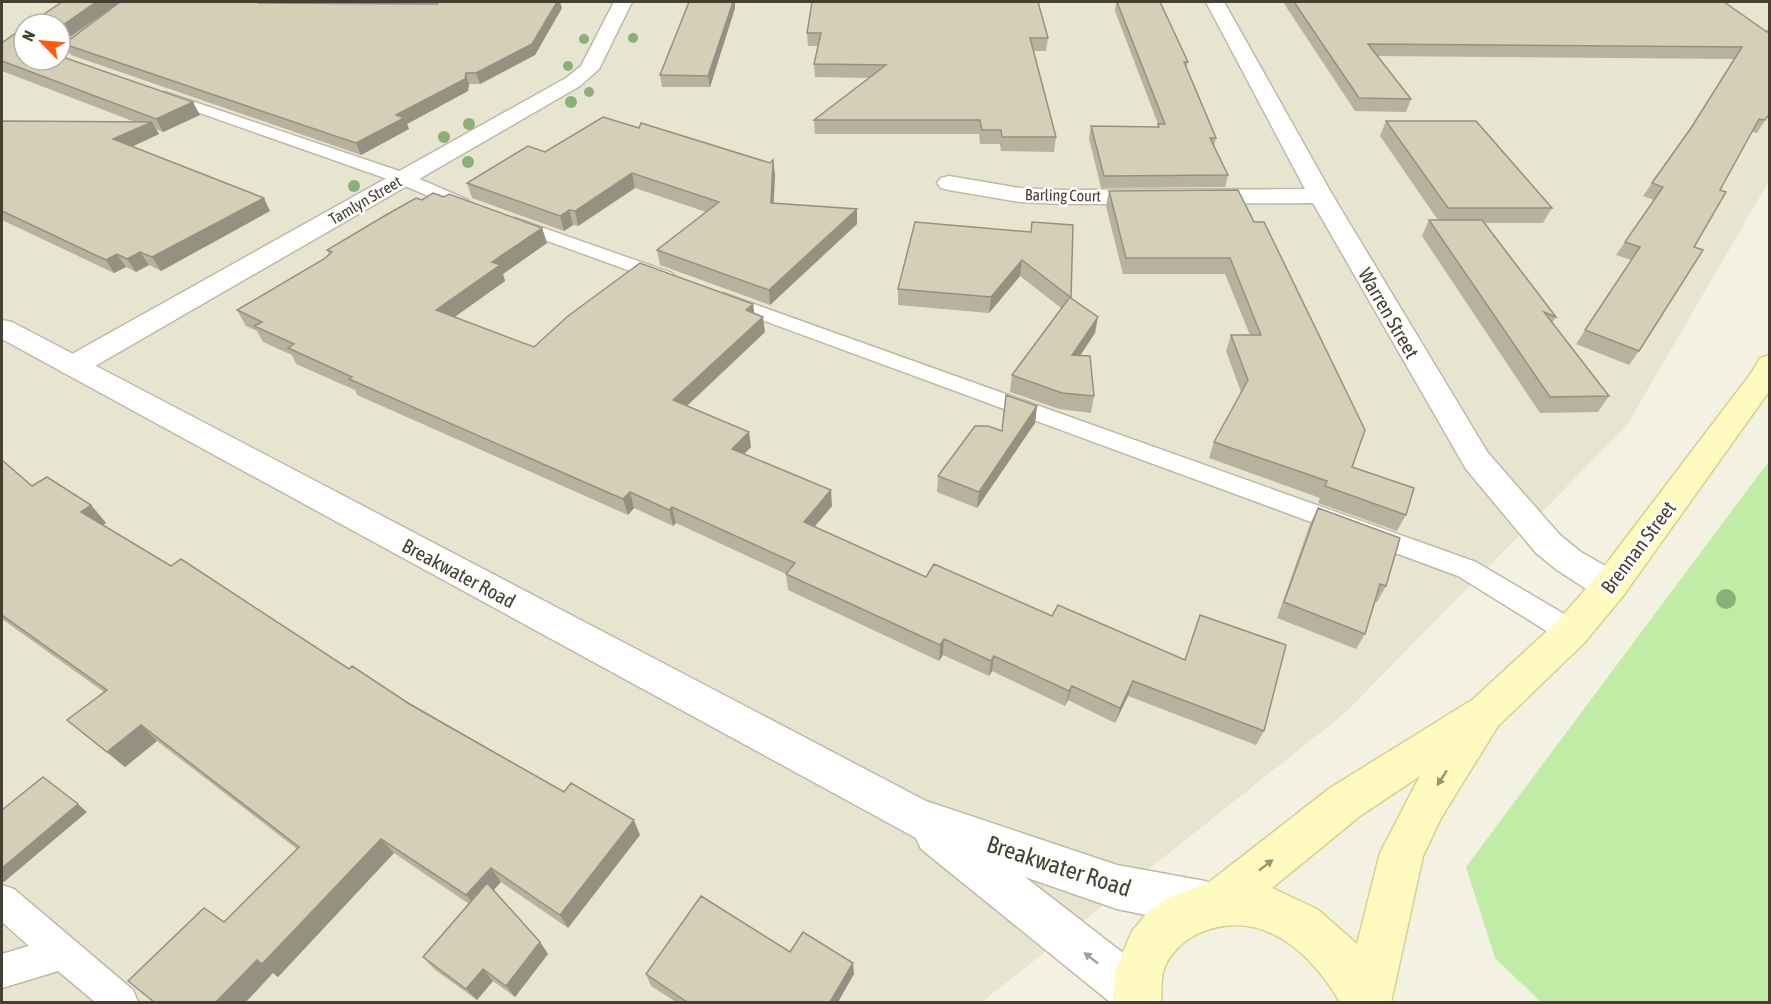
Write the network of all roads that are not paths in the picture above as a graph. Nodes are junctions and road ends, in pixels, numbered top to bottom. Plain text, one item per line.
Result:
1 (130, 2) edge
2 (624, 2) edge
3 (1215, 2) edge
4 (72, 48) edge
5 (72, 62) edge
6 (82, 67) edge
7 (148, 90) edge
8 (402, 178) junction
9 (949, 183) dead end
10 (1321, 196) junction
11 (479, 210) edge
12 (502, 218) edge
13 (681, 283) edge
14 (704, 291) edge
15 (2, 328) edge
16 (1770, 364) edge
17 (73, 366) junction
18 (1610, 586) junction
19 (1571, 632) junction
20 (1486, 712) junction
21 (916, 818) junction
22 (2, 901) edge
23 (1212, 903) junction
24 (61, 952) junction
25 (2, 971) edge
26 (1136, 1000) edge
27 (121, 1002) edge
28 (1367, 1002) edge

1 - 4 lane
2 - 8 street, Tamlyn Street
3 - 10 street, Warren Street
5 - 6 lane
7 - 8 lane
8 - 11 lane
8 - 17 street, Tamlyn Street
9 - 10 street, Barling Court
10 - 18 street, Warren Street
12 - 13 lane
14 - 19 lane
15 - 17 street, Breakwater Road
16 - 18 main road, Brennan Street
17 - 21 street, Breakwater Road
18 - 19 main road, Brennan Street
19 - 20 main road, Brennan Street
23 -> 20 main road, Brennan Street
20 -> 28 main road, Brennan Street
21 - 23 street, Breakwater Road
26 -> 21 street, Breakwater Road
22 - 24 lane
23 - 26 main road, Brennan Street
23 - 28 main road
24 - 25 lane
24 - 27 lane

